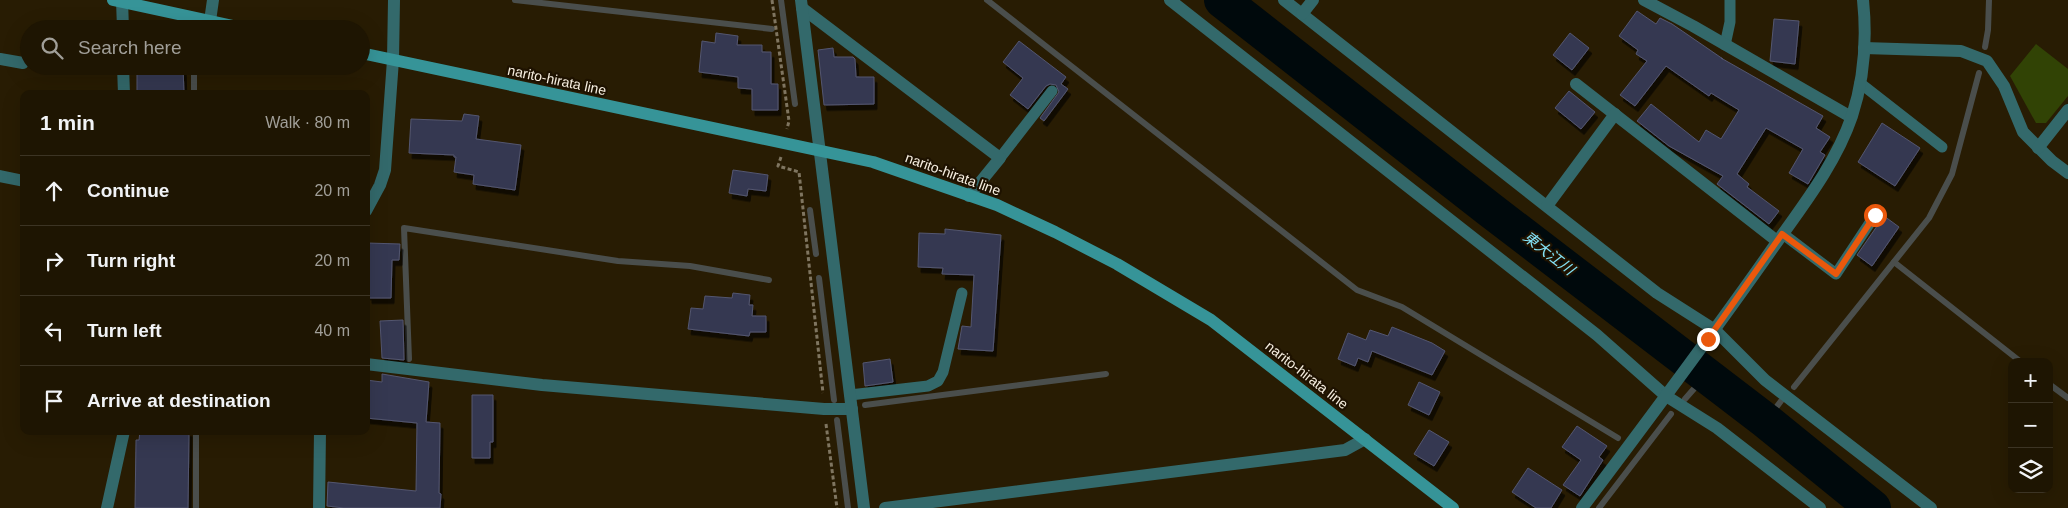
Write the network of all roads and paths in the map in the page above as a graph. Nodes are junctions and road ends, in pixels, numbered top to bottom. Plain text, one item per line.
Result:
1 (213, 0) edge
2 (394, 0) edge
3 (772, 0) edge
4 (1170, 0) edge
5 (1284, 0) edge
6 (1313, 0) edge
7 (1644, 0) edge
8 (1730, 0) edge
9 (1863, 0) edge
10 (119, 1) edge
11 (802, 4) edge
12 (1302, 14) junction
13 (121, 20) edge
14 (205, 20) edge
15 (210, 20) edge
16 (1725, 45) junction
17 (1864, 48) junction
18 (370, 55) edge
19 (0, 59) edge
20 (392, 60) junction
21 (20, 62) edge
22 (123, 75) edge
23 (1860, 83) junction
24 (1576, 84) dead end
25 (124, 90) edge
26 (1052, 91) dead end
27 (2068, 110) edge
28 (1615, 114) junction
29 (1851, 118) junction
30 (784, 144) junction
31 (1942, 147) dead end
32 (2038, 148) junction
33 (820, 151) junction
34 (1000, 158) junction
35 (2068, 173) edge
36 (0, 176) edge
37 (20, 180) edge
38 (970, 196) junction
39 (370, 204) edge
40 (1547, 206) junction
41 (1875, 215) dead end
42 (1780, 237) junction
43 (962, 293) dead end
44 (1711, 334) junction
45 (370, 364) edge
46 (850, 395) junction
47 (1666, 396) junction
48 (824, 409) junction
49 (852, 409) junction
50 (123, 435) edge
51 (320, 435) edge
52 (1365, 439) junction
53 (106, 508) edge
54 (319, 508) edge
55 (836, 508) edge
56 (864, 508) edge
57 (885, 508) edge
58 (1453, 508) edge
59 (1582, 508) edge
60 (1820, 508) edge
61 (1931, 508) edge

1 - 15 street
2 - 20 street
3 - 30 path
4 - 47 street
5 - 12 street
6 - 12 street
7 - 16 street
8 - 16 lane
9 - 17 street
10 - 13 street
10 - 14 main road
11 - 33 street
11 - 34 street
12 - 40 street
16 - 29 street
17 - 23 street
17 - 32 street
18 - 20 main road, narito-hirata line
19 - 21 street
20 - 30 main road, narito-hirata line
20 - 39 street
22 - 25 street
23 - 29 street
23 - 31 lane
24 - 28 street
26 - 34 lane
27 - 32 street
28 - 40 street
28 - 42 street
29 - 42 street
30 - 33 main road, narito-hirata line
30 - 48 path
32 - 35 street
33 - 38 main road, narito-hirata line
33 - 46 street
34 - 38 street
36 - 37 street
38 - 52 main road, narito-hirata line
40 - 44 street
41 - 42 lane
42 - 44 street
43 - 46 lane
44 - 47 street
44 - 61 street
45 - 48 street
46 - 49 street
47 - 59 street
47 - 60 street
48 - 49 street
48 - 55 path
49 - 56 street
50 - 53 street
51 - 54 street
52 - 57 street
52 - 58 main road, narito-hirata line

